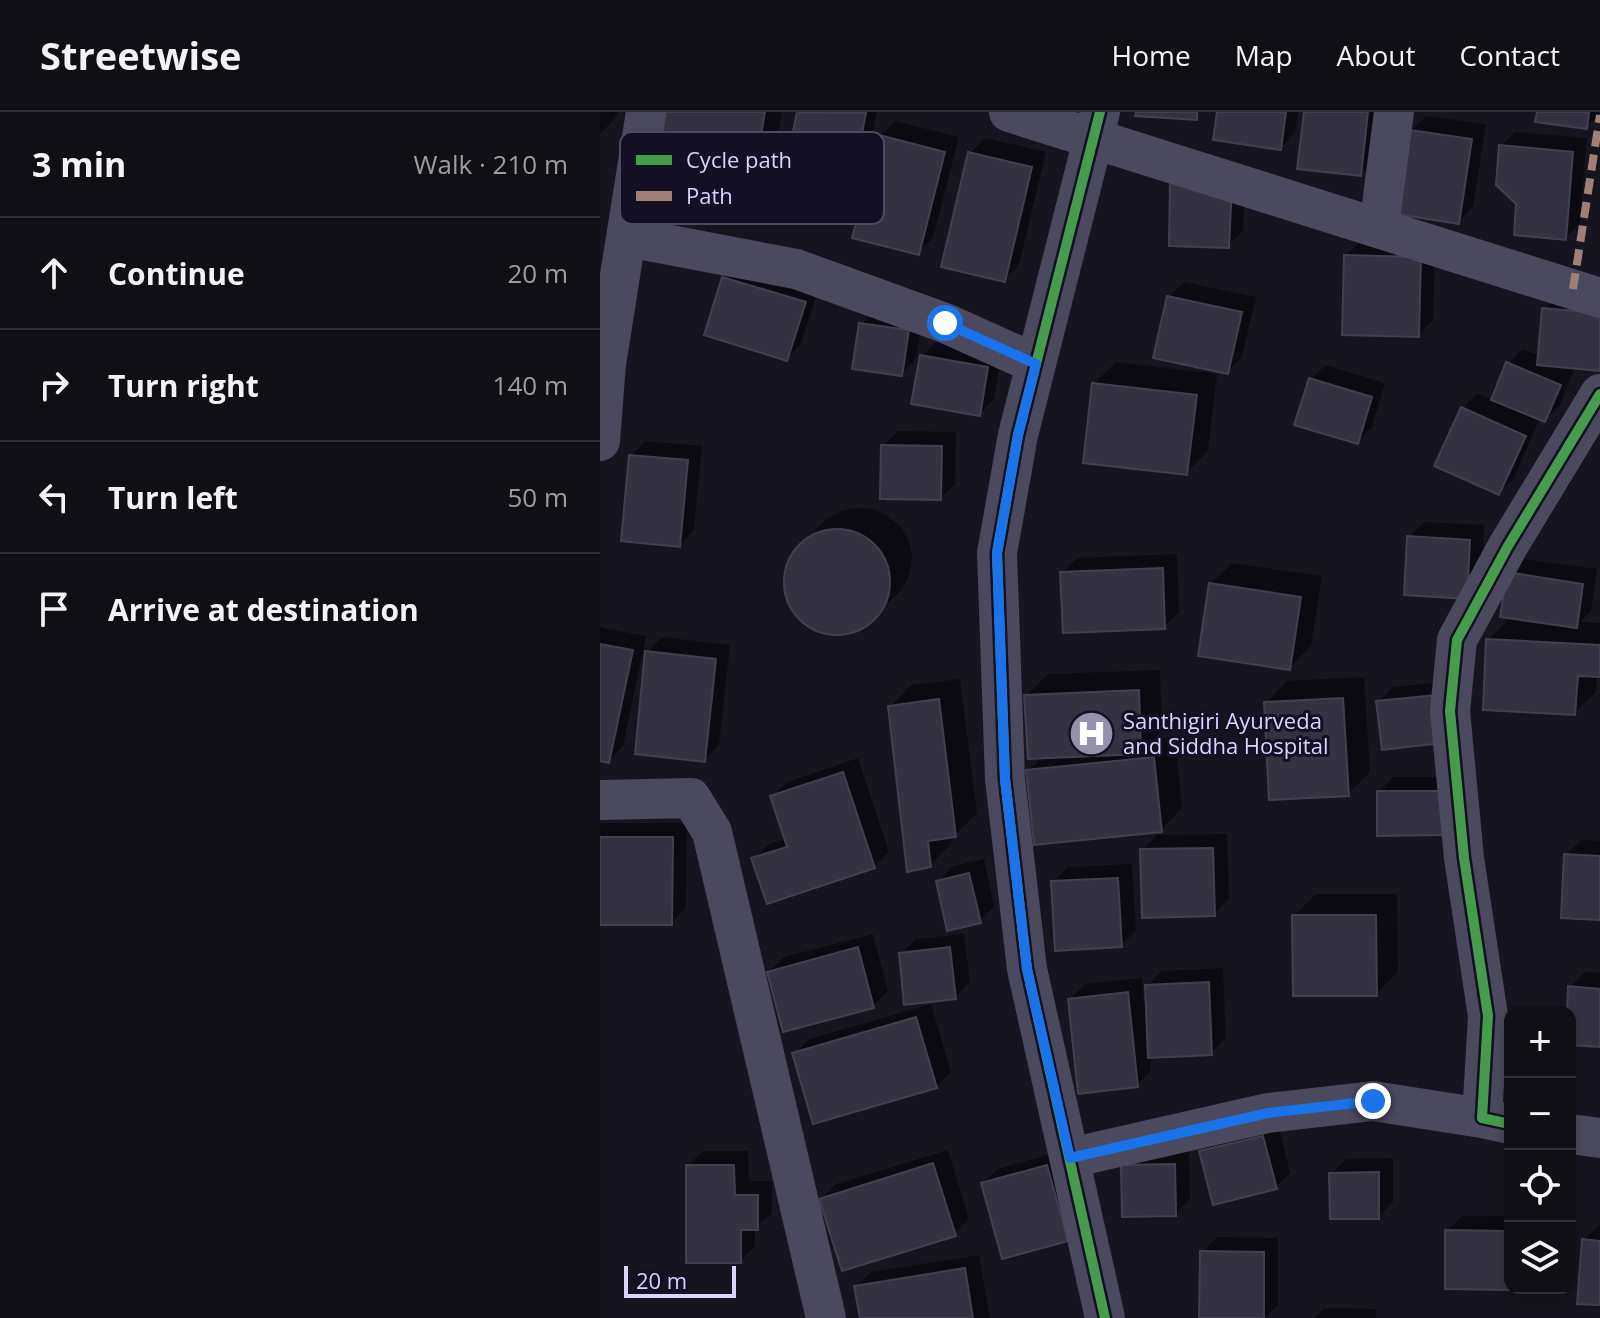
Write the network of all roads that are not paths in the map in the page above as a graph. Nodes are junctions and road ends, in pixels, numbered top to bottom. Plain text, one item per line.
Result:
1 (646, 112) edge
2 (1009, 112) edge
3 (1394, 112) edge
4 (1096, 125) edge
5 (643, 132) edge
6 (630, 224) edge
7 (1379, 228) junction
8 (628, 237) junction
9 (1600, 298) edge
10 (1036, 364) junction
11 (1600, 394) edge
12 (600, 441) edge
13 (600, 800) edge
14 (1496, 1121) edge
15 (1576, 1135) edge
16 (1600, 1138) edge
17 (1070, 1158) junction
18 (826, 1318) edge
19 (1105, 1318) edge

1 - 5 street
2 - 4 street
3 - 7 street
4 - 7 street
4 - 10 street
6 - 8 street
7 - 9 street
8 - 10 street
8 - 12 street
10 - 17 street
11 - 14 street
13 - 18 street
14 - 17 street
15 - 16 street
17 - 19 street

